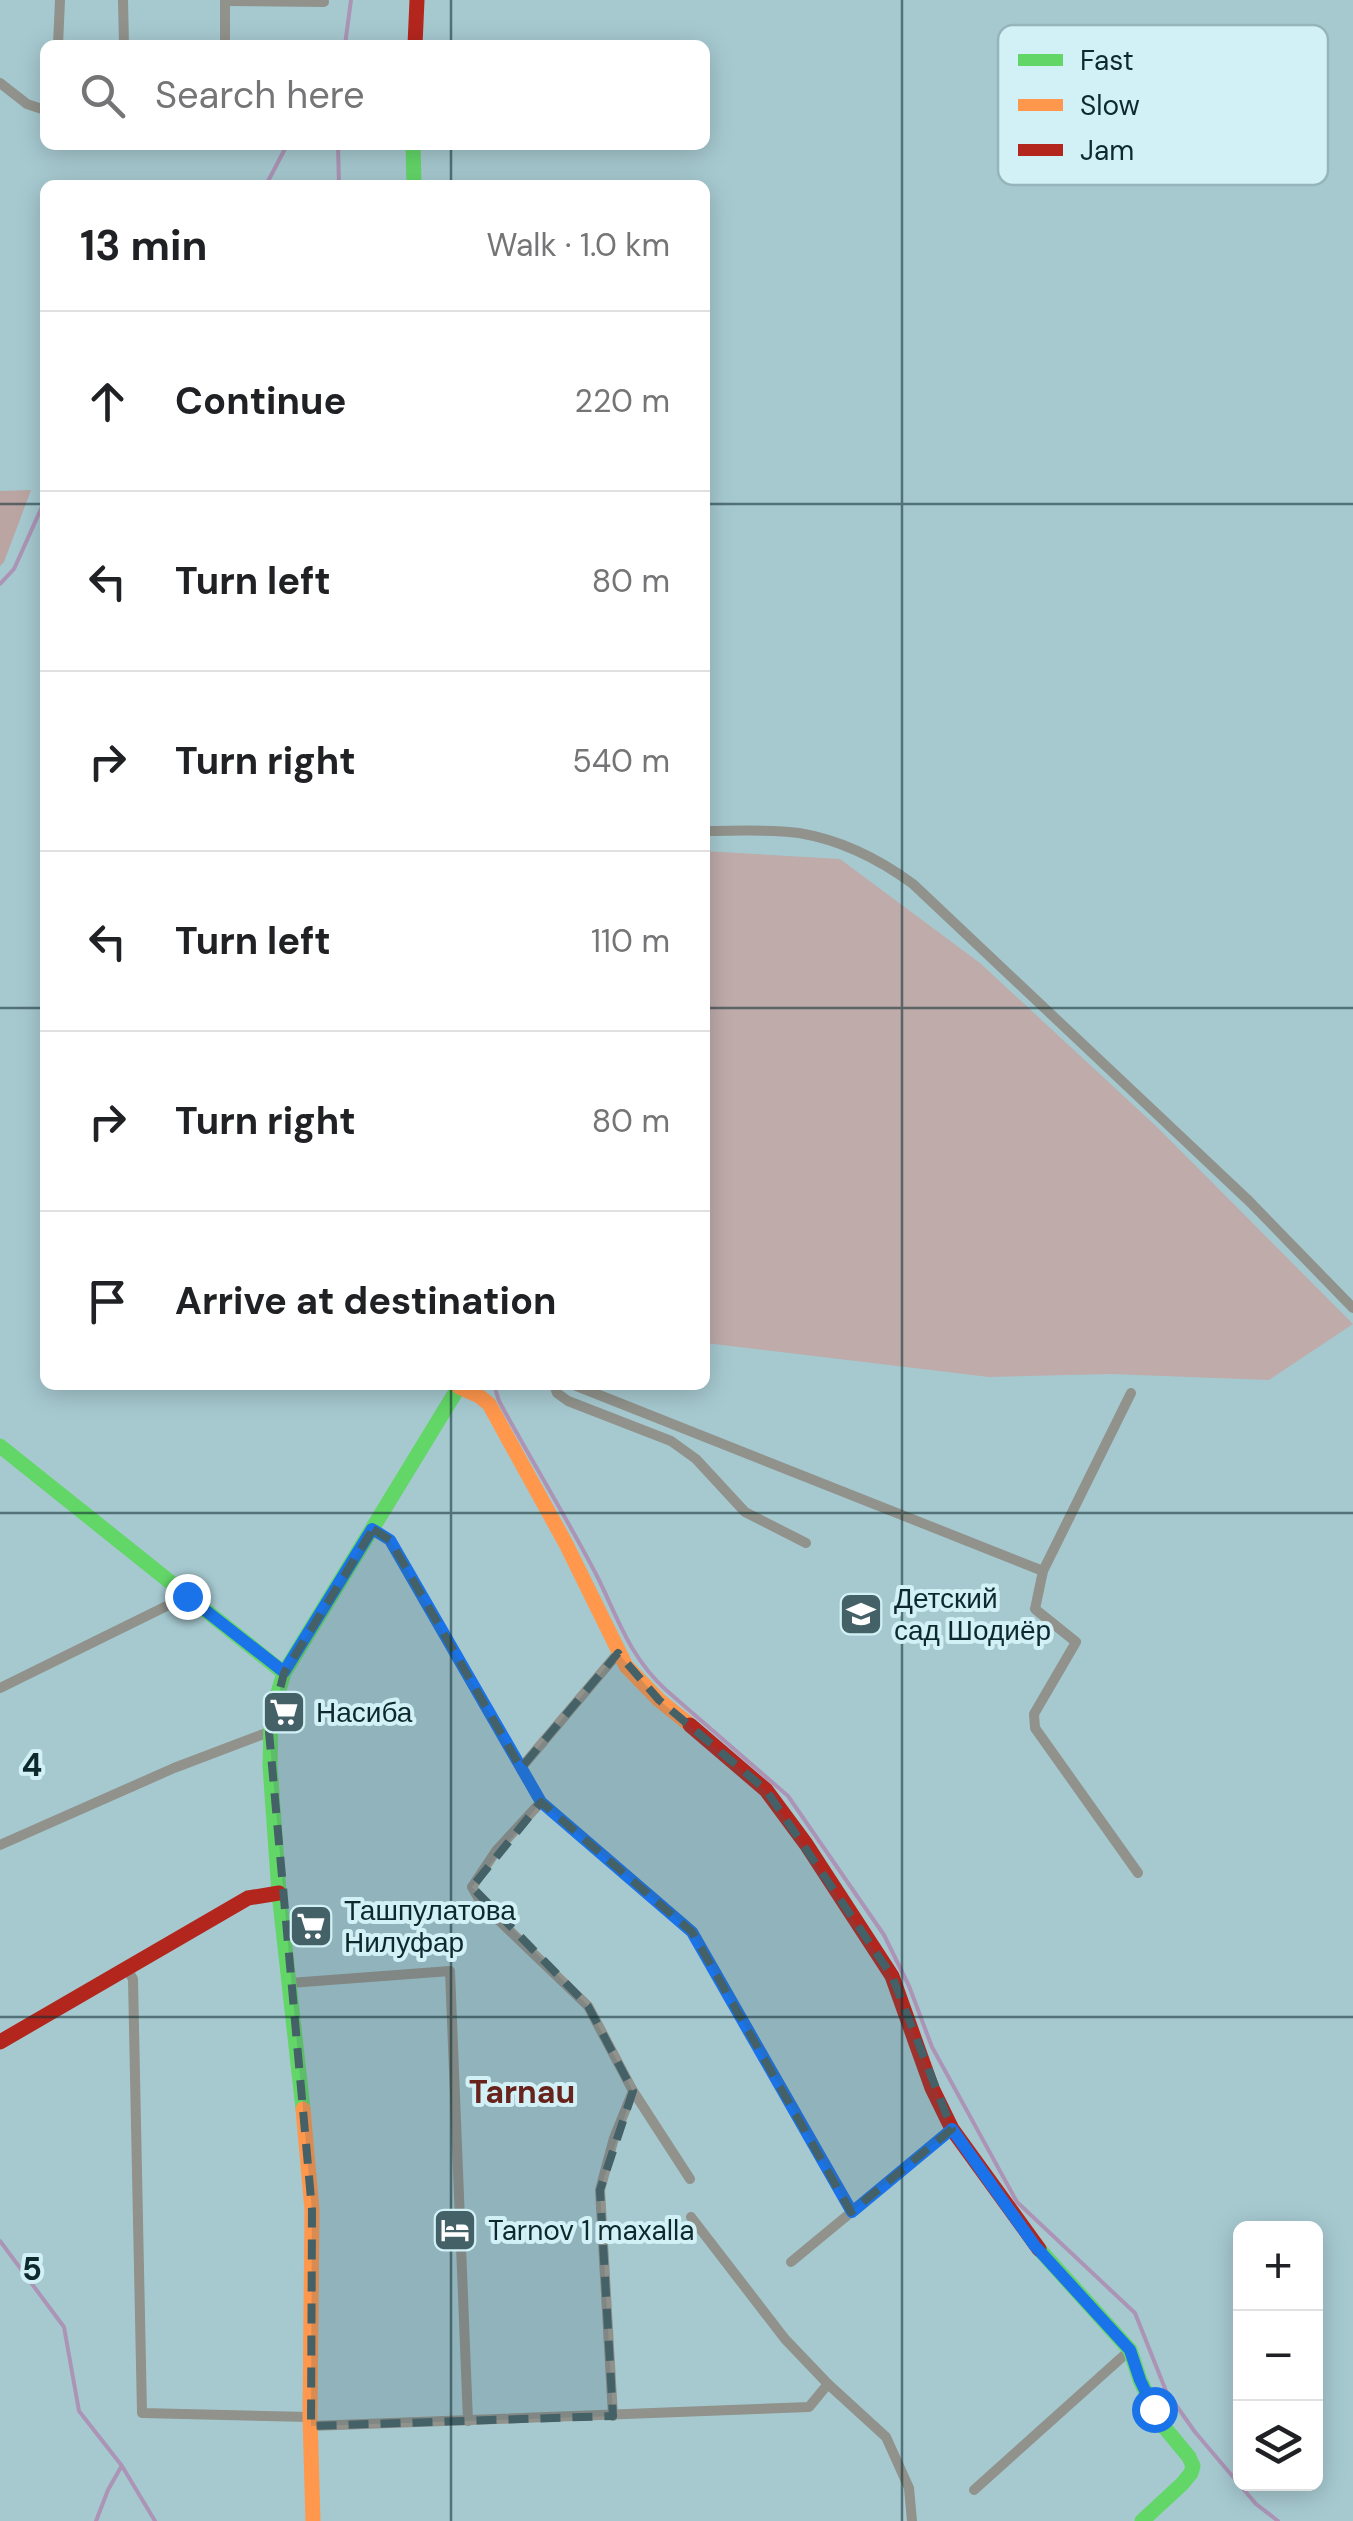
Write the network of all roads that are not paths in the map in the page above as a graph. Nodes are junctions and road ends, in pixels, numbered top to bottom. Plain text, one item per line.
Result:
1 (60, 0) edge
2 (123, 0) edge
3 (225, 0) edge
4 (417, 0) edge
5 (324, 2) edge
6 (58, 40) edge
7 (124, 40) edge
8 (225, 40) edge
9 (415, 40) edge
10 (0, 83) edge
11 (40, 108) edge
12 (413, 150) edge
13 (414, 180) edge
14 (710, 830) edge
15 (1353, 1308) edge
16 (458, 1390) edge
17 (467, 1390) edge
18 (556, 1390) edge
19 (587, 1390) edge
20 (1130, 1394) dead end
21 (0, 1446) edge
22 (372, 1529) junction
23 (806, 1543) dead end
24 (1043, 1571) junction
25 (187, 1596) junction
26 (618, 1653) junction
27 (284, 1672) junction
28 (0, 1688) edge
29 (269, 1732) junction
30 (521, 1768) junction
31 (541, 1802) junction
32 (0, 1845) edge
33 (1138, 1873) dead end
34 (279, 1894) junction
35 (126, 1966) junction
36 (290, 1983) junction
37 (0, 2042) edge
38 (632, 2090) junction
39 (952, 2129) junction
40 (690, 2179) dead end
41 (852, 2212) junction
42 (692, 2216) dead end
43 (791, 2262) dead end
44 (1130, 2350) junction
45 (828, 2384) junction
46 (614, 2416) junction
47 (468, 2421) junction
48 (310, 2422) junction
49 (974, 2490) dead end
50 (313, 2521) edge
51 (912, 2521) edge
52 (1142, 2521) edge

1 - 6 street
2 - 7 street
3 - 5 street
3 - 8 street
4 - 9 street
10 - 11 street
12 - 13 street
14 - 15 street
16 - 22 street
17 - 26 street
18 - 23 street
19 - 24 street
20 - 24 street
21 - 25 street
22 - 27 street
22 - 30 street
24 - 33 street
25 - 27 street
25 - 28 street
26 - 30 street
26 - 39 street
27 - 29 street
29 - 32 street
29 - 34 street
30 - 31 street
31 - 38 street
31 - 41 street
34 - 35 street
34 - 36 street
35 - 37 street
35 - 48 street
36 - 47 street
36 - 48 street
38 - 40 street
38 - 46 street
39 - 41 street
39 - 44 street
41 - 43 street
42 - 45 street
44 - 49 street
44 - 52 street
45 - 46 street
45 - 51 street
46 - 47 street
47 - 48 street
48 - 50 street

